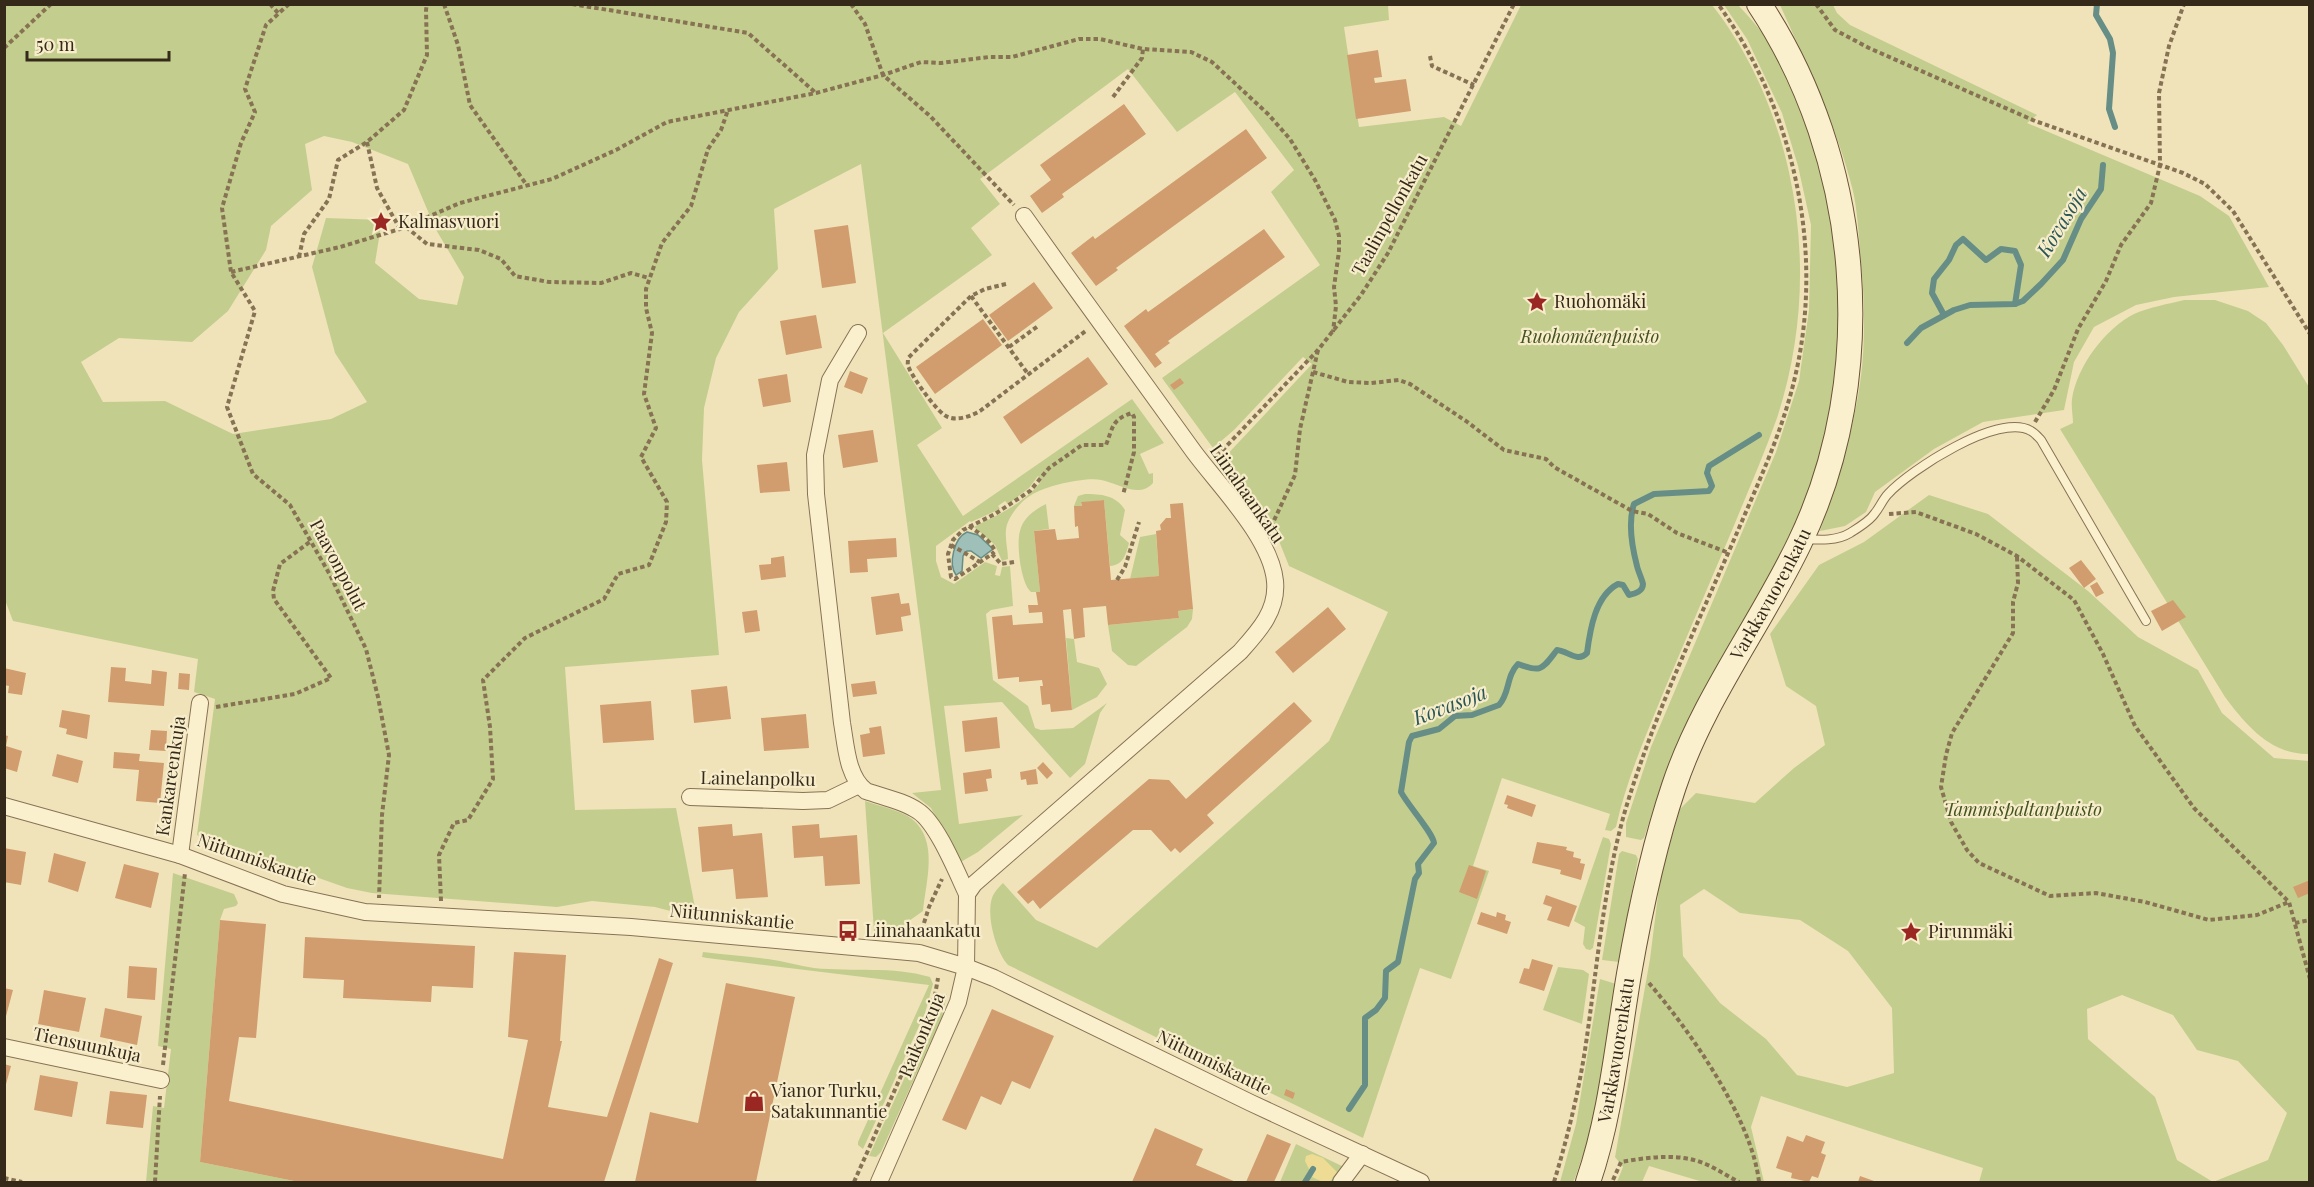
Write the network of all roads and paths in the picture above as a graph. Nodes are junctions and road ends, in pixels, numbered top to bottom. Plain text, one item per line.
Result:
1 (51, 4) edge
2 (270, 4) edge
3 (290, 4) edge
4 (427, 4) edge
5 (444, 4) edge
6 (572, 4) edge
7 (851, 4) edge
8 (1514, 4) edge
9 (1718, 4) edge
10 (1758, 4) edge
11 (1816, 4) edge
12 (2184, 4) edge
13 (279, 14) junction
14 (4, 48) edge
15 (1143, 49) junction
16 (1430, 56) dead end
17 (883, 75) junction
18 (1474, 85) junction
19 (816, 93) junction
20 (1113, 97) dead end
21 (728, 111) junction
22 (367, 142) junction
23 (2160, 165) junction
24 (526, 184) junction
25 (1024, 216) joint
26 (406, 227) junction
27 (400, 229) junction
28 (298, 257) junction
29 (231, 272) junction
30 (650, 278) junction
31 (1006, 284) dead end
32 (971, 296) junction
33 (1100, 321) junction
34 (1038, 326) dead end
35 (1333, 332) junction
36 (858, 333) dead end
37 (2310, 334) edge
38 (1009, 347) junction
39 (1318, 350) junction
40 (1313, 372) junction
41 (1028, 374) junction
42 (2030, 430) junction
43 (1205, 466) junction
44 (1123, 495) dead end
45 (1874, 516) junction
46 (1139, 522) dead end
47 (969, 526) junction
48 (1270, 530) dead end
49 (1802, 539) junction
50 (311, 541) junction
51 (953, 546) junction
52 (1729, 553) junction
53 (992, 554) junction
54 (2017, 556) junction
55 (980, 562) junction
56 (1014, 562) dead end
57 (1117, 580) dead end
58 (2146, 621) dead end
59 (199, 708) joint
60 (859, 785) junction
61 (690, 797) dead end
62 (4, 807) edge
63 (180, 855) junction
64 (946, 873) dead end
65 (967, 894) junction
66 (379, 901) dead end
67 (2289, 902) junction
68 (442, 904) dead end
69 (2310, 920) edge
70 (924, 923) dead end
71 (2295, 923) junction
72 (966, 966) junction
73 (938, 978) dead end
74 (2310, 979) edge
75 (1647, 980) dead end
76 (4, 1047) edge
77 (161, 1080) junction
78 (1362, 1154) junction
79 (4, 1178) edge
80 (22, 1182) edge
81 (155, 1182) edge
82 (854, 1182) edge
83 (879, 1182) edge
84 (1341, 1182) edge
85 (1421, 1182) edge
86 (1554, 1182) edge
87 (1588, 1182) edge
88 (1612, 1182) edge
89 (1739, 1182) edge
90 (1759, 1182) edge

1 - 14 path
2 - 13 path
3 - 13 path
4 - 22 path
5 - 24 path
6 - 19 path
7 - 17 path
8 - 18 path, Taalinpellonkatu
9 - 52 path
10 - 49 street, Varkkavuorenkatu
11 - 23 path
12 - 23 path
13 - 29 path
15 - 17 path
15 - 20 path
15 - 35 path
16 - 18 path
17 - 19 path
17 - 25 path
18 - 35 path, Taalinpellonkatu
19 - 21 path
21 - 24 path
21 - 30 path
22 - 27 path
22 - 28 path
23 - 37 path
23 - 42 path
24 - 26 path
25 - 33 street, Liinahaankatu
26 - 27 path
26 - 30 path
27 - 28 path
28 - 29 path
29 - 50 path, Paavonpolut
30 - 68 path
31 - 32 path
32 - 38 path
32 - 41 path
33 - 41 path
33 - 43 street, Liinahaankatu
34 - 38 path
35 - 39 path, Taalinpellonkatu
36 - 60 street
38 - 41 path
39 - 40 path
39 - 43 path, Taalinpellonkatu
40 - 48 path
40 - 52 path
42 - 45 lane
42 - 58 lane
43 - 65 street, Liinahaankatu
44 - 47 path
45 - 49 lane
45 - 54 path
46 - 57 path
47 - 51 path
47 - 53 path
49 - 87 street, Varkkavuorenkatu
50 - 59 path
50 - 66 path, Paavonpolut
51 - 55 path
51 - 55 path
52 - 86 path
53 - 55 path
53 - 56 path
54 - 67 path
54 - 67 path
59 - 63 street, Kankareenkuja
60 - 61 street, Lainelanpolku
60 - 65 street
62 - 63 street, Niitunniskantie
63 - 72 street, Niitunniskantie
63 - 77 path
64 - 70 path
65 - 72 street
67 - 71 path
69 - 71 path
71 - 74 path
72 - 78 street, Niitunniskantie
72 - 83 street, Raikonkuja
73 - 82 path
75 - 90 path
76 - 77 street, Tiensuunkuja
77 - 81 path
78 - 84 street
78 - 85 street, Niitunniskantie
79 - 80 path
88 - 89 path

